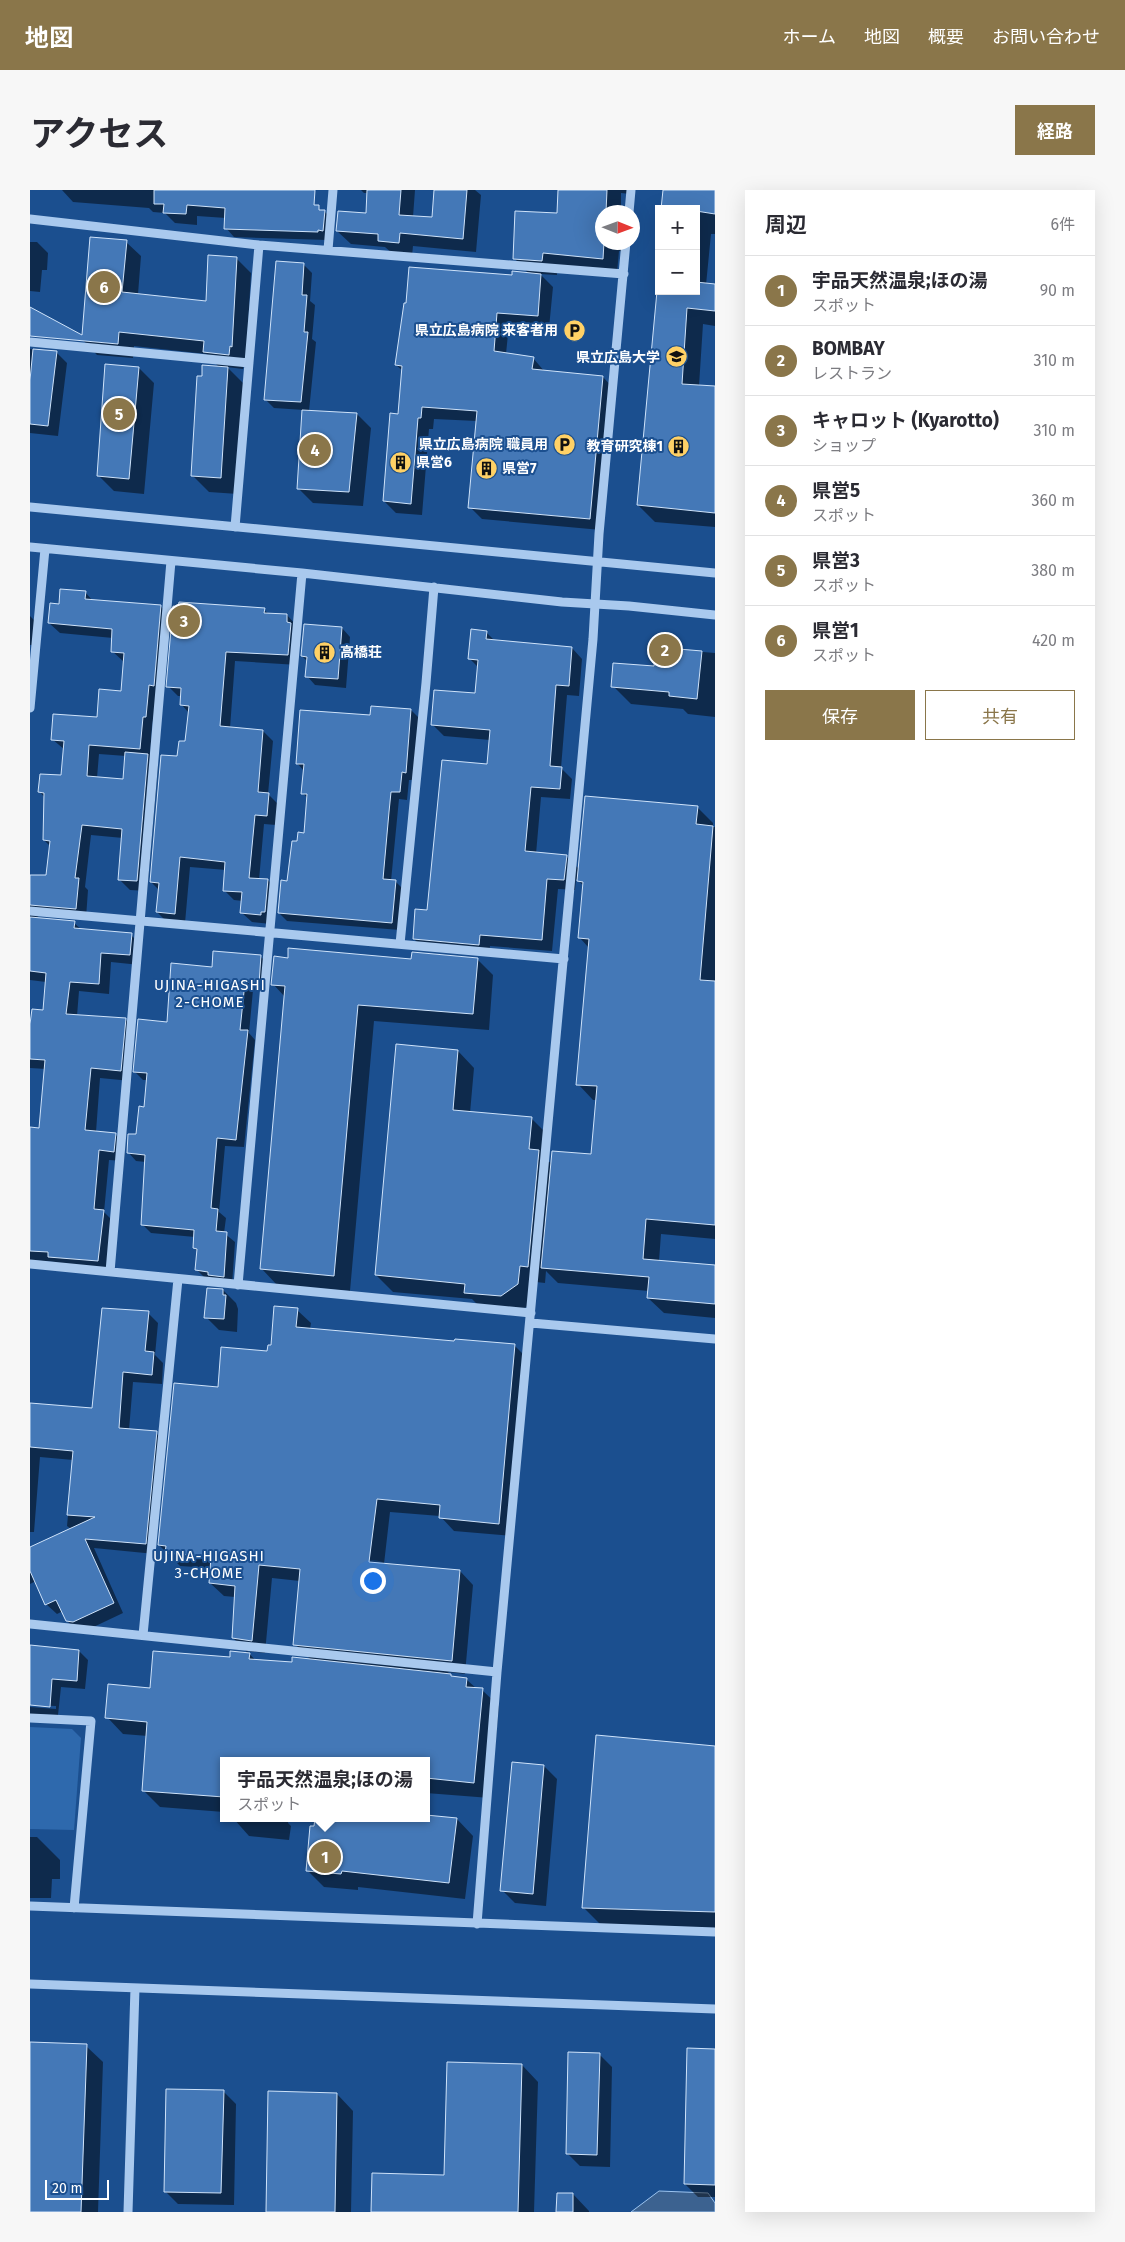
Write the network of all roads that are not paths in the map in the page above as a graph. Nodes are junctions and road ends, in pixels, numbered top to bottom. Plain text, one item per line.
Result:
1 (333, 190) edge
2 (631, 190) edge
3 (630, 205) edge
4 (30, 219) edge
5 (259, 244) junction
6 (328, 250) junction
7 (626, 250) edge
8 (624, 274) junction
9 (30, 342) edge
10 (249, 363) junction
11 (30, 507) edge
12 (235, 528) junction
13 (30, 548) edge
14 (45, 549) junction
15 (171, 561) junction
16 (597, 561) junction
17 (302, 573) junction
18 (715, 573) edge
19 (434, 587) junction
20 (596, 603) junction
21 (715, 615) edge
22 (30, 708) edge
23 (30, 911) edge
24 (141, 921) junction
25 (269, 932) junction
26 (400, 944) junction
27 (564, 959) junction
28 (30, 1264) edge
29 (110, 1272) junction
30 (178, 1279) junction
31 (238, 1285) junction
32 (531, 1313) junction
33 (531, 1323) junction
34 (715, 1339) edge
35 (30, 1624) edge
36 (143, 1635) junction
37 (497, 1672) junction
38 (30, 1718) edge
39 (30, 1906) edge
40 (74, 1908) junction
41 (477, 1924) junction
42 (715, 1932) edge
43 (30, 1984) edge
44 (135, 1988) junction
45 (715, 2009) edge
46 (128, 2212) edge

1 - 6 street
2 - 3 street
4 - 5 street
5 - 6 street
5 - 10 street
6 - 8 street
7 - 8 street
8 - 16 street
9 - 10 street
10 - 12 street
11 - 12 street
12 - 16 street
13 - 14 street
14 - 15 street
14 - 22 street
15 - 17 street
15 - 24 street
16 - 18 street
16 - 20 street
17 - 19 street
17 - 25 street
19 - 20 street
19 - 26 street
20 - 21 street
20 - 27 street
23 - 24 street
24 - 25 street
24 - 29 street
25 - 26 street
25 - 31 street
26 - 27 street
27 - 32 street
28 - 29 street
29 - 30 street
30 - 31 street
30 - 36 street
31 - 32 street
32 - 33 street
33 - 34 street
33 - 37 street
35 - 36 street
36 - 37 street
37 - 41 street
38 - 40 street
39 - 40 street
40 - 41 street
41 - 42 street
43 - 44 street
44 - 45 street
44 - 46 street

